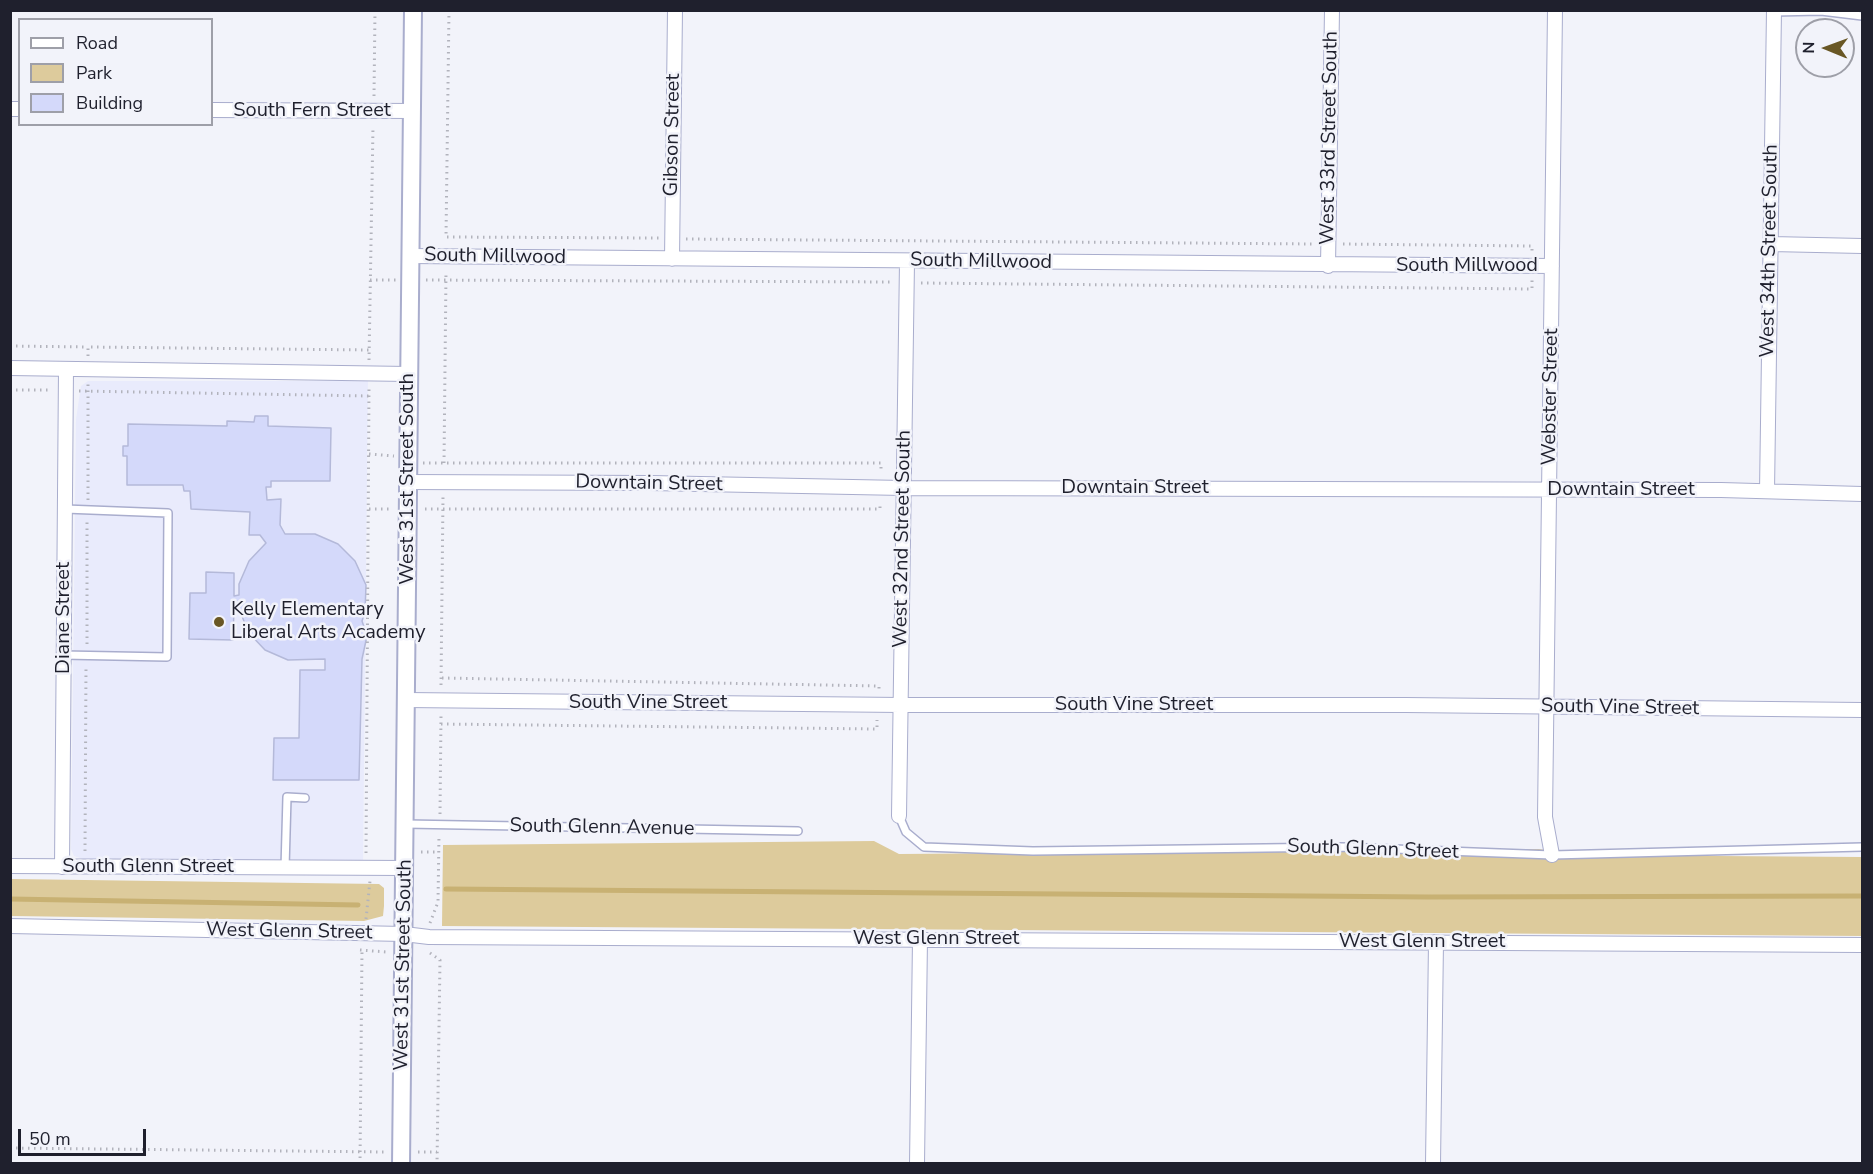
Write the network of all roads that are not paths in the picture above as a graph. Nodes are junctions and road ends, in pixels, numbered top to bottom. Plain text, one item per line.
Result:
1 (413, 10) edge
2 (675, 10) edge
3 (1332, 10) edge
4 (1555, 10) edge
5 (1774, 11) edge
6 (1863, 16) edge
7 (213, 110) edge
8 (412, 111) junction
9 (1771, 244) junction
10 (1863, 246) edge
11 (410, 256) junction
12 (672, 259) junction
13 (907, 262) junction
14 (1328, 266) junction
15 (1552, 266) junction
16 (10, 368) edge
17 (66, 369) junction
18 (408, 374) junction
19 (407, 482) junction
20 (903, 488) junction
21 (1550, 489) junction
22 (1767, 491) junction
23 (1863, 494) edge
24 (64, 509) junction
25 (63, 655) junction
26 (406, 700) junction
27 (901, 705) junction
28 (1547, 707) junction
29 (1863, 710) edge
30 (305, 798) dead end
31 (899, 816) joint
32 (406, 824) junction
33 (798, 831) dead end
34 (1863, 848) edge
35 (1552, 855) junction
36 (405, 861) junction
37 (10, 866) edge
38 (62, 867) junction
39 (285, 868) junction
40 (10, 926) edge
41 (404, 934) junction
42 (920, 939) junction
43 (1436, 942) junction
44 (1863, 945) edge
45 (401, 1158) edge
46 (917, 1164) edge
47 (1433, 1164) edge

1 - 8 street, West 31st Street South
2 - 12 street, Gibson Street
3 - 14 street, West 33rd Street South
4 - 15 street, Webster Street
5 - 6 lane
5 - 9 street, West 34th Street South
7 - 8 street, South Fern Street
8 - 11 street, West 31st Street South
9 - 10 street
9 - 22 street, West 34th Street South
11 - 12 street, South Millwood
11 - 18 street, West 31st Street South
12 - 13 street, South Millwood
13 - 14 street, South Millwood
13 - 20 street, West 32nd Street South
14 - 15 street, South Millwood
15 - 21 street, Webster Street
16 - 17 street
17 - 18 street
17 - 24 street, Diane Street
18 - 19 street, West 31st Street South
19 - 20 street, Downtain Street
19 - 26 street, West 31st Street South
20 - 21 street, Downtain Street
20 - 27 street, West 32nd Street South
21 - 22 street, Downtain Street
21 - 28 street, Webster Street
22 - 23 street, Downtain Street
24 - 25 street, Diane Street
24 - 25 lane
25 - 38 street, Diane Street
26 - 27 street, South Vine Street
26 - 32 street, West 31st Street South
27 - 28 street, South Vine Street
27 - 31 street, West 32nd Street South
28 - 29 street, South Vine Street
28 - 35 street, Webster Street
30 - 39 lane
31 - 35 lane, South Glenn Street
32 - 33 lane, South Glenn Avenue
32 - 36 street, West 31st Street South
34 - 35 lane, South Glenn Street
36 - 39 street
36 - 41 street, West 31st Street South
37 - 38 street, South Glenn Street
38 - 39 street, South Glenn Street
40 - 41 street, West Glenn Street
41 - 42 street, West Glenn Street
41 - 45 street, West 31st Street South
42 - 43 street, West Glenn Street
42 - 46 street
43 - 44 street, West Glenn Street
43 - 47 street

